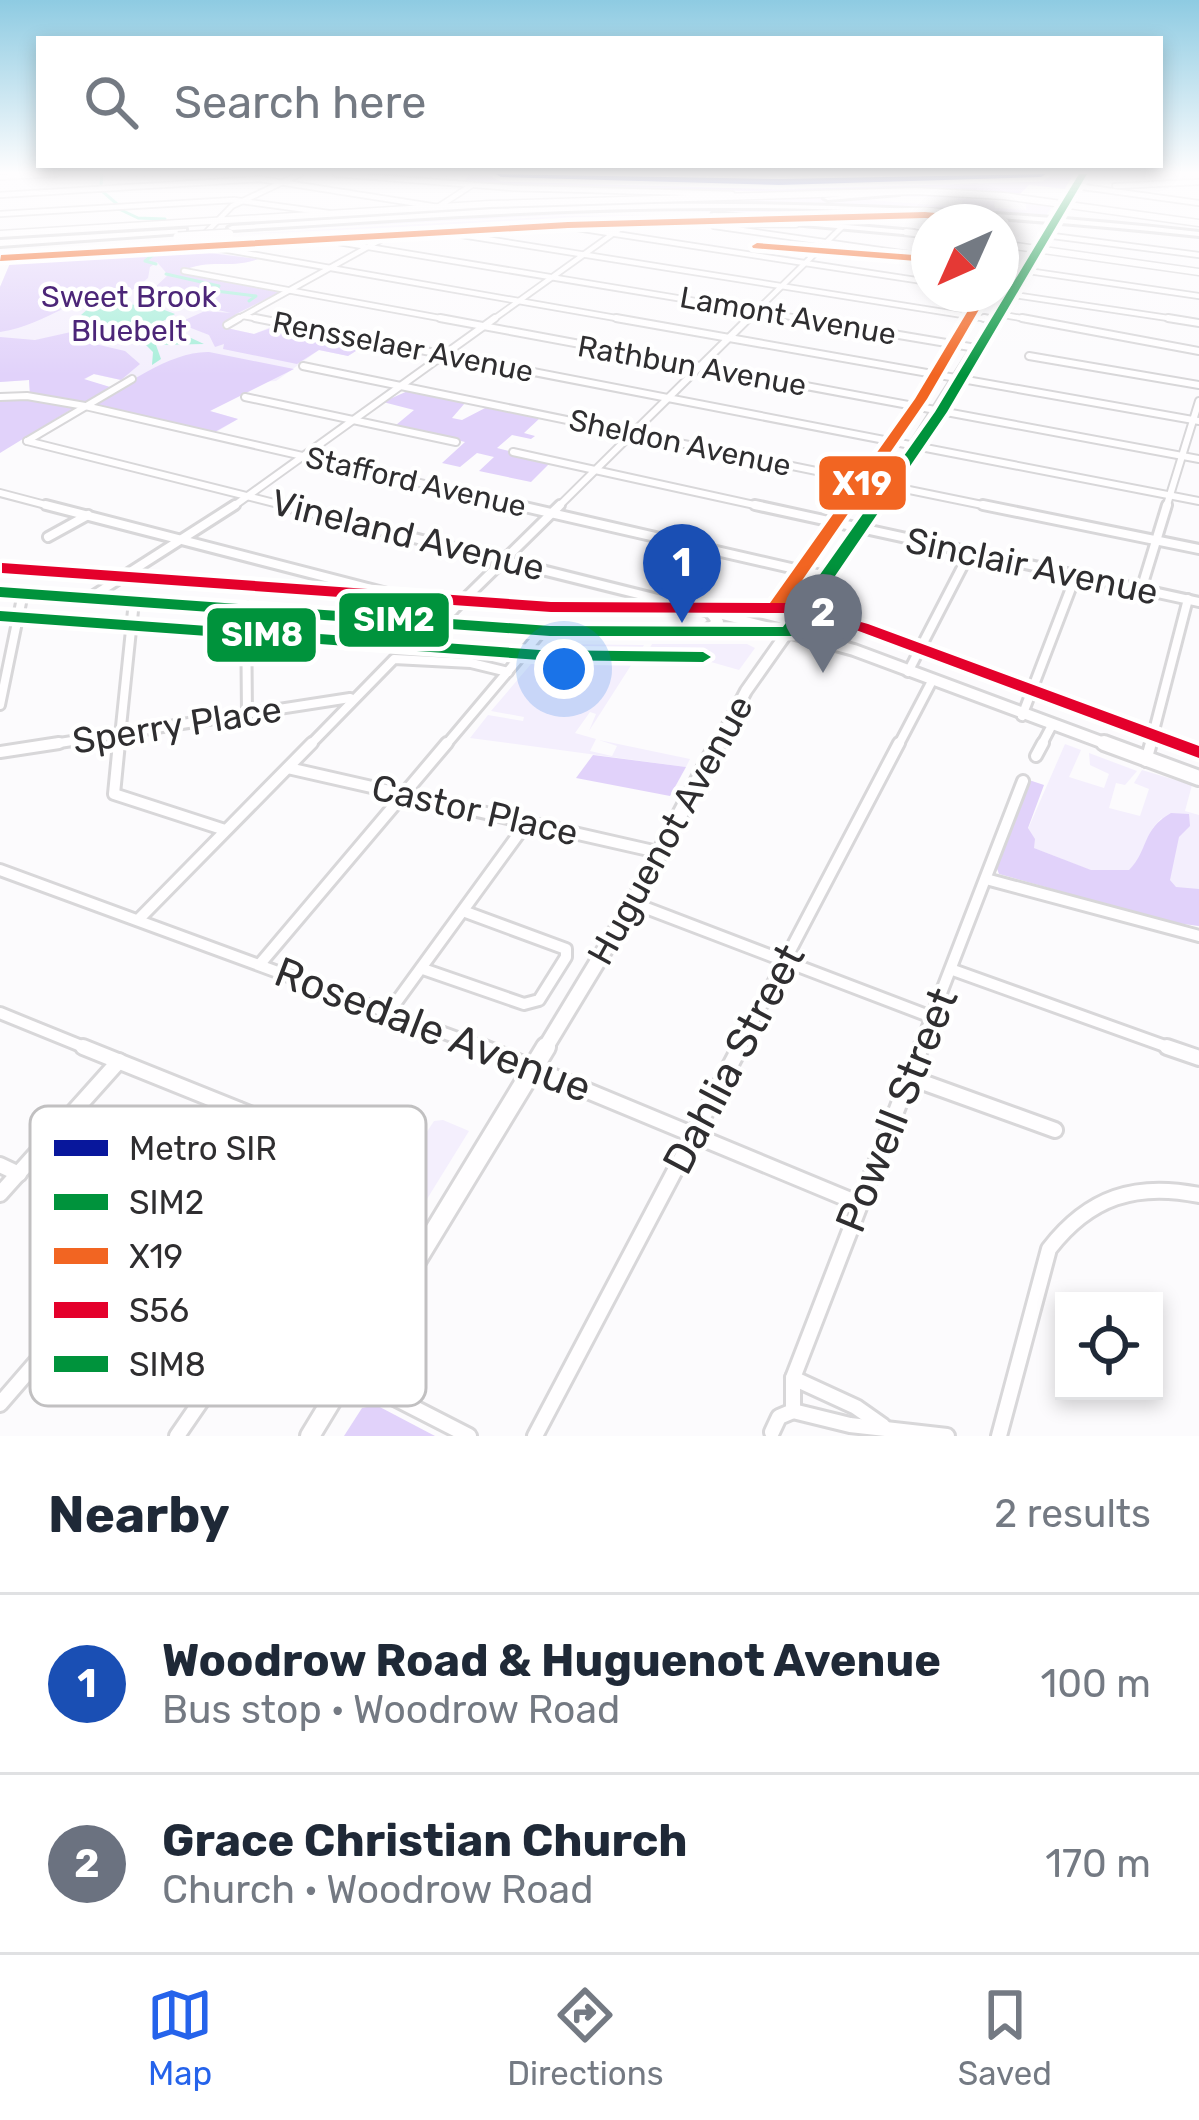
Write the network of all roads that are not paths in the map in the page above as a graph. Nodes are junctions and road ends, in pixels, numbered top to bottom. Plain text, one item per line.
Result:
1 (198, 241) edge
2 (269, 241) edge
3 (333, 241) edge
4 (379, 241) edge
5 (514, 241) edge
6 (603, 241) edge
7 (660, 241) edge
8 (823, 241) edge
9 (1042, 241) edge
10 (1097, 241) edge
11 (828, 242) junction
12 (193, 246) junction
13 (1019, 246) edge
14 (369, 247) junction
15 (1038, 249) junction
16 (584, 254) junction
17 (911, 254) edge
18 (1199, 255) edge
19 (0, 259) edge
20 (806, 263) junction
21 (330, 268) junction
22 (1019, 270) edge
23 (1025, 271) junction
24 (184, 272) dead end
25 (1199, 272) edge
26 (553, 277) junction
27 (1019, 278) edge
28 (911, 279) edge
29 (783, 286) junction
30 (289, 291) junction
31 (1019, 296) edge
32 (1199, 296) edge
33 (519, 301) junction
34 (758, 311) junction
35 (998, 312) edge
36 (243, 316) junction
37 (996, 317) junction
38 (1199, 323) edge
39 (227, 325) dead end
40 (483, 327) junction
41 (730, 338) junction
42 (976, 348) junction
43 (1199, 351) edge
44 (444, 355) junction
45 (1029, 356) dead end
46 (303, 366) dead end
47 (701, 368) junction
48 (131, 379) dead end
49 (960, 379) junction
50 (1199, 385) edge
51 (402, 386) junction
52 (0, 397) edge
53 (245, 397) dead end
54 (669, 399) junction
55 (1199, 401) edge
56 (85, 406) junction
57 (941, 412) junction
58 (354, 420) junction
59 (1197, 420) edge
60 (634, 434) junction
61 (456, 442) dead end
62 (918, 447) junction
63 (513, 452) dead end
64 (1182, 455) junction
65 (304, 456) junction
66 (1199, 459) edge
67 (597, 470) junction
68 (892, 486) junction
69 (0, 493) edge
70 (247, 495) junction
71 (1170, 496) junction
72 (1199, 501) edge
73 (554, 513) junction
74 (88, 515) junction
75 (863, 529) junction
76 (48, 537) dead end
77 (186, 540) junction
78 (1156, 540) junction
79 (1199, 549) edge
80 (970, 552) junction
81 (507, 560) junction
82 (1076, 575) junction
83 (830, 578) junction
84 (1141, 590) junction
85 (0, 592) edge
86 (23, 593) junction
87 (91, 597) junction
88 (134, 601) junction
89 (1193, 601) edge
90 (246, 608) junction
91 (708, 609) junction
92 (453, 610) junction
93 (442, 621) junction
94 (542, 631) junction
95 (788, 632) junction
96 (703, 633) junction
97 (508, 672) junction
98 (908, 672) junction
99 (932, 681) junction
100 (353, 697) junction
101 (0, 705) edge
102 (248, 714) junction
103 (1022, 716) junction
104 (1051, 727) junction
105 (118, 734) junction
106 (0, 752) edge
107 (1036, 756) dead end
108 (1146, 761) junction
109 (288, 768) junction
110 (1199, 778) edge
111 (1023, 781) dead end
112 (405, 794) junction
113 (528, 821) junction
114 (225, 830) junction
115 (662, 853) junction
116 (0, 870) edge
117 (986, 879) junction
118 (633, 903) junction
119 (463, 911) junction
120 (138, 920) junction
121 (1199, 936) edge
122 (785, 962) junction
123 (260, 964) junction
124 (423, 969) junction
125 (953, 970) junction
126 (389, 1012) junction
127 (0, 1013) edge
128 (934, 1018) junction
129 (1199, 1058) edge
130 (119, 1061) junction
131 (532, 1065) junction
132 (911, 1078) junction
133 (79, 1106) edge
134 (228, 1106) edge
135 (1055, 1130) dead end
136 (696, 1133) junction
137 (30, 1162) edge
138 (0, 1165) edge
139 (19, 1174) junction
140 (0, 1194) edge
141 (1199, 1195) edge
142 (860, 1204) junction
143 (426, 1246) edge
144 (30, 1370) edge
145 (793, 1378) junction
146 (0, 1404) edge
147 (198, 1406) edge
148 (330, 1406) edge
149 (410, 1406) edge
150 (793, 1411) junction
151 (883, 1426) junction
152 (772, 1432) dead end
153 (177, 1436) edge
154 (310, 1436) edge
155 (469, 1436) edge
156 (535, 1436) edge
157 (947, 1436) edge
158 (999, 1436) edge

1 - 12 street
2 - 12 main road
3 - 14 street, Lamont Avenue
4 - 14 street
5 - 16 street
6 - 16 street
7 - 20 street
8 - 11 street
9 - 15 main road, Huguenot Avenue
10 - 18 street
11 - 17 street
11 - 20 street
12 - 19 main road
12 - 21 street
13 - 15 main road
14 - 21 street
14 - 26 street, Lamont Avenue
15 - 23 main road, Huguenot Avenue
15 - 25 main road
16 - 26 street
16 - 29 street
20 - 28 street
20 - 29 street
21 - 30 street
21 - 33 street
22 - 23 street
23 - 27 main road, Huguenot Avenue
23 - 32 street
24 - 30 street, Rathbun Avenue
26 - 33 street
26 - 34 street, Lamont Avenue
29 - 34 street
29 - 37 street
30 - 36 street
30 - 40 street, Rathbun Avenue
31 - 38 street
33 - 40 street
33 - 41 street
34 - 41 street
34 - 42 street, Lamont Avenue
35 - 37 main road, Huguenot Avenue
36 - 39 street
36 - 44 street, Rensselaer Avenue
37 - 42 main road, Huguenot Avenue
37 - 43 street
40 - 44 street
40 - 47 street, Rathbun Avenue
41 - 47 street
41 - 49 street
42 - 49 main road, Huguenot Avenue
44 - 51 street
44 - 54 street, Rensselaer Avenue
45 - 50 street
46 - 51 street, Sheldon Avenue
47 - 54 street
47 - 57 street, Rathbun Avenue
48 - 56 street
49 - 57 main road, Huguenot Avenue
49 - 59 street
51 - 58 street
51 - 60 street, Sheldon Avenue
52 - 56 street, Stafford Avenue
53 - 58 street
54 - 60 street
54 - 62 street, Rensselaer Avenue
55 - 59 street
56 - 65 street, Stafford Avenue
56 - 70 street, Vineland Avenue
57 - 62 main road, Huguenot Avenue
57 - 64 street, Rathbun Avenue
58 - 61 street
58 - 65 street
59 - 64 street
60 - 67 street
60 - 68 street, Sheldon Avenue
62 - 68 main road, Huguenot Avenue
62 - 71 street, Rensselaer Avenue
63 - 67 street, Sinclair Avenue
64 - 66 street, Rathbun Avenue
64 - 71 street
65 - 70 street
65 - 73 street, Stafford Avenue
67 - 73 street
67 - 75 street, Sinclair Avenue
68 - 75 main road, Huguenot Avenue
68 - 78 street, Sheldon Avenue
69 - 74 street
70 - 77 street
70 - 81 street, Vineland Avenue
71 - 72 street, Rensselaer Avenue
71 - 78 street
73 - 81 street
73 - 83 street, Stafford Avenue
74 - 76 street
74 - 77 street
75 - 80 street, Sinclair Avenue
75 - 83 main road, Huguenot Avenue
77 - 87 street
77 - 92 street
78 - 79 street, Sheldon Avenue
78 - 84 street
80 - 82 street, Sinclair Avenue
80 - 98 street
81 - 91 street, Vineland Avenue
81 - 92 street
82 - 84 street, Sinclair Avenue
82 - 103 street
83 - 95 main road, Huguenot Avenue
84 - 89 street, Sinclair Avenue
85 - 86 main road
86 - 87 main road
86 - 101 street
87 - 88 main road
88 - 90 main road
88 - 105 street
89 - 108 street
90 - 93 main road
90 - 102 street
91 - 95 street, Vineland Avenue
91 - 96 main road
92 - 93 street
93 - 94 main road
94 - 96 main road
94 - 97 street
95 - 96 main road
95 - 98 main road
95 - 115 main road, Huguenot Avenue
97 - 100 street
97 - 112 street
98 - 99 main road
99 - 103 main road
99 - 122 street, Dahlia Street
100 - 102 street, Sperry Place
100 - 109 street
102 - 105 street, Sperry Place
103 - 104 main road
104 - 107 street
104 - 108 main road
105 - 106 street, Sperry Place
105 - 114 street
108 - 110 main road
109 - 112 street, Castor Place
109 - 114 street
111 - 117 street, Powell Street
112 - 113 street, Castor Place
112 - 123 street
113 - 115 street, Castor Place
113 - 119 street
114 - 120 street
115 - 118 main road, Huguenot Avenue
116 - 120 street, Rosedale Avenue
117 - 121 street
117 - 125 street, Powell Street
118 - 122 street
118 - 131 main road, Huguenot Avenue
119 - 124 street
119 - 124 street
120 - 123 street, Rosedale Avenue
122 - 128 street
122 - 136 street, Dahlia Street
123 - 126 street, Rosedale Avenue
124 - 126 street
125 - 128 street, Powell Street
125 - 129 street
126 - 131 street, Rosedale Avenue
127 - 130 street
128 - 132 street, Powell Street
130 - 133 street
130 - 134 street
131 - 136 street, Rosedale Avenue
131 - 143 main road, Huguenot Avenue
132 - 135 street
132 - 142 street, Powell Street
136 - 142 street, Rosedale Avenue
136 - 156 street, Dahlia Street
137 - 139 street
138 - 139 street
139 - 140 street
141 - 158 street
142 - 145 street, Powell Street
144 - 146 street
145 - 150 street, Powell Street
145 - 151 street
147 - 153 street
148 - 154 main road, Huguenot Avenue
149 - 155 street
150 - 151 street
150 - 152 street
151 - 157 street

